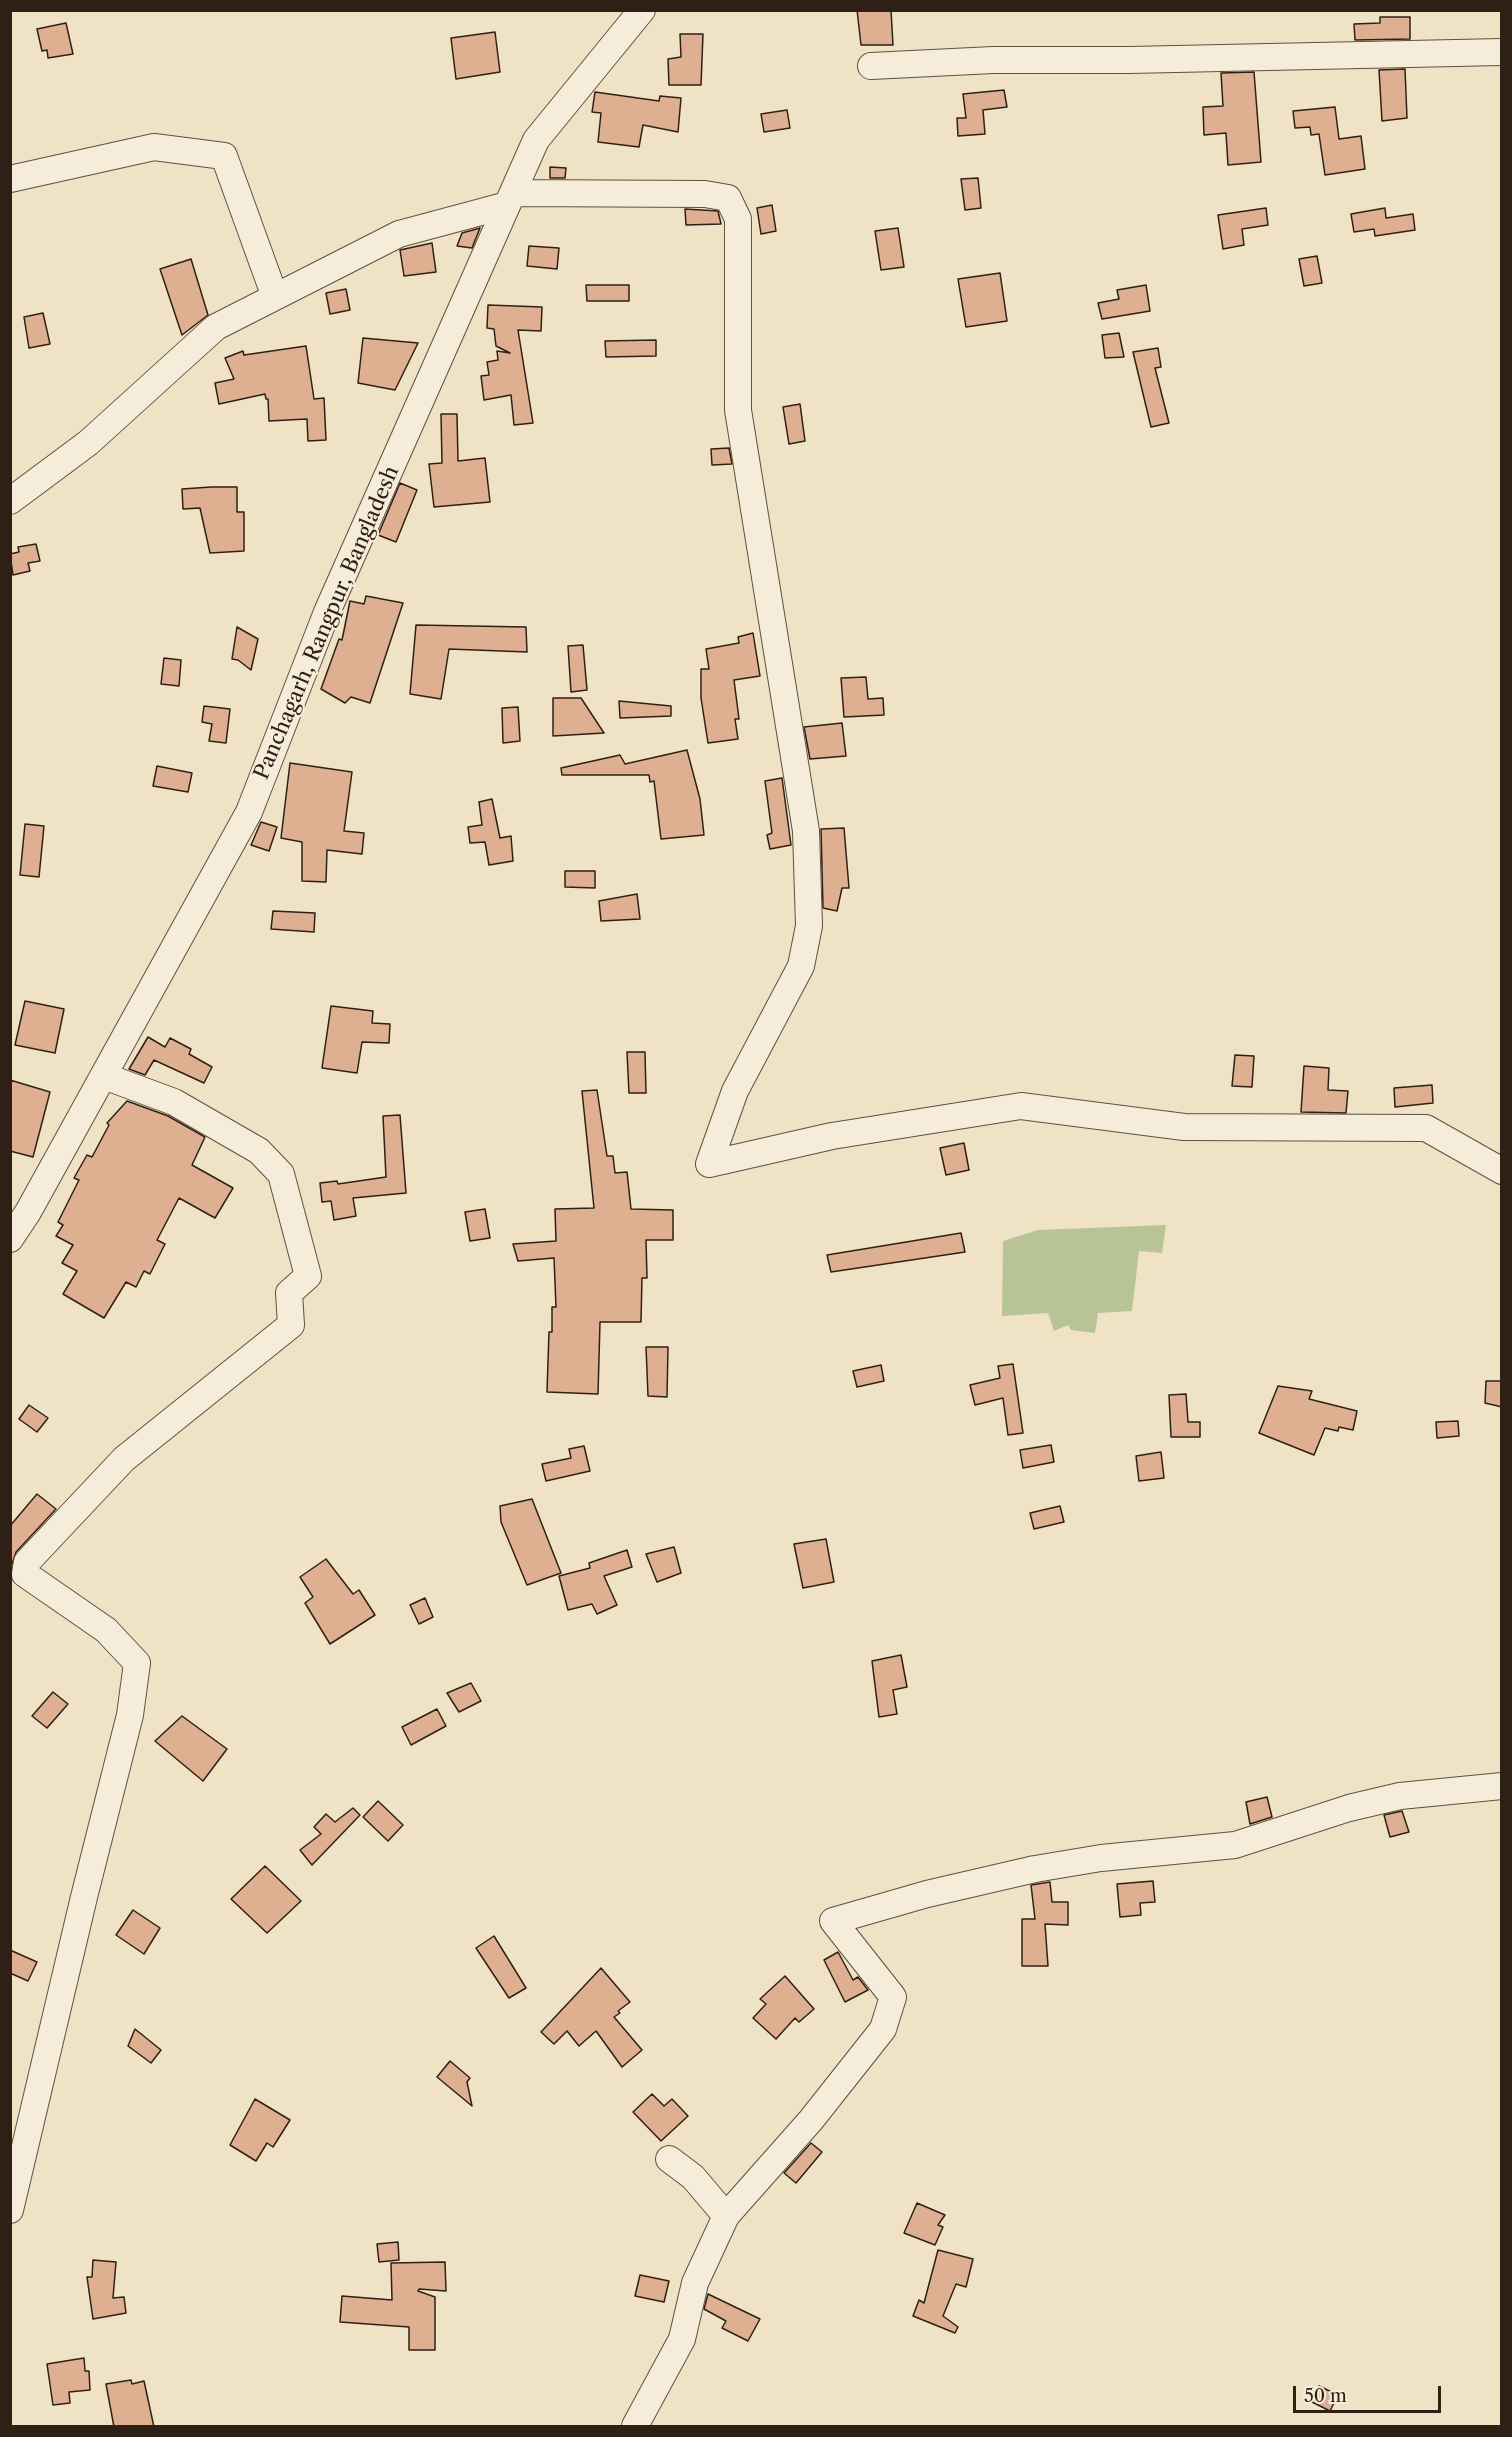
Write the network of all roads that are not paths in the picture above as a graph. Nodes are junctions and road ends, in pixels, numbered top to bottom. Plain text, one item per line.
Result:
1 (642, 10) edge
2 (1502, 52) edge
3 (871, 66) dead end
4 (10, 179) edge
5 (510, 199) junction
6 (275, 297) junction
7 (10, 501) edge
8 (104, 1076) junction
9 (1502, 1171) edge
10 (10, 1239) edge
11 (1502, 1786) edge
12 (669, 2159) dead end
13 (10, 2210) edge
14 (726, 2216) junction
15 (636, 2427) edge

1 - 5 street, Panchagarh, Rangpur, Bangladesh
2 - 3 street
4 - 6 street
5 - 6 street
5 - 8 street, Panchagarh, Rangpur, Bangladesh
5 - 9 street
6 - 7 street
8 - 10 street, Panchagarh, Rangpur, Bangladesh
8 - 13 street
11 - 14 street
12 - 14 street
14 - 15 street

